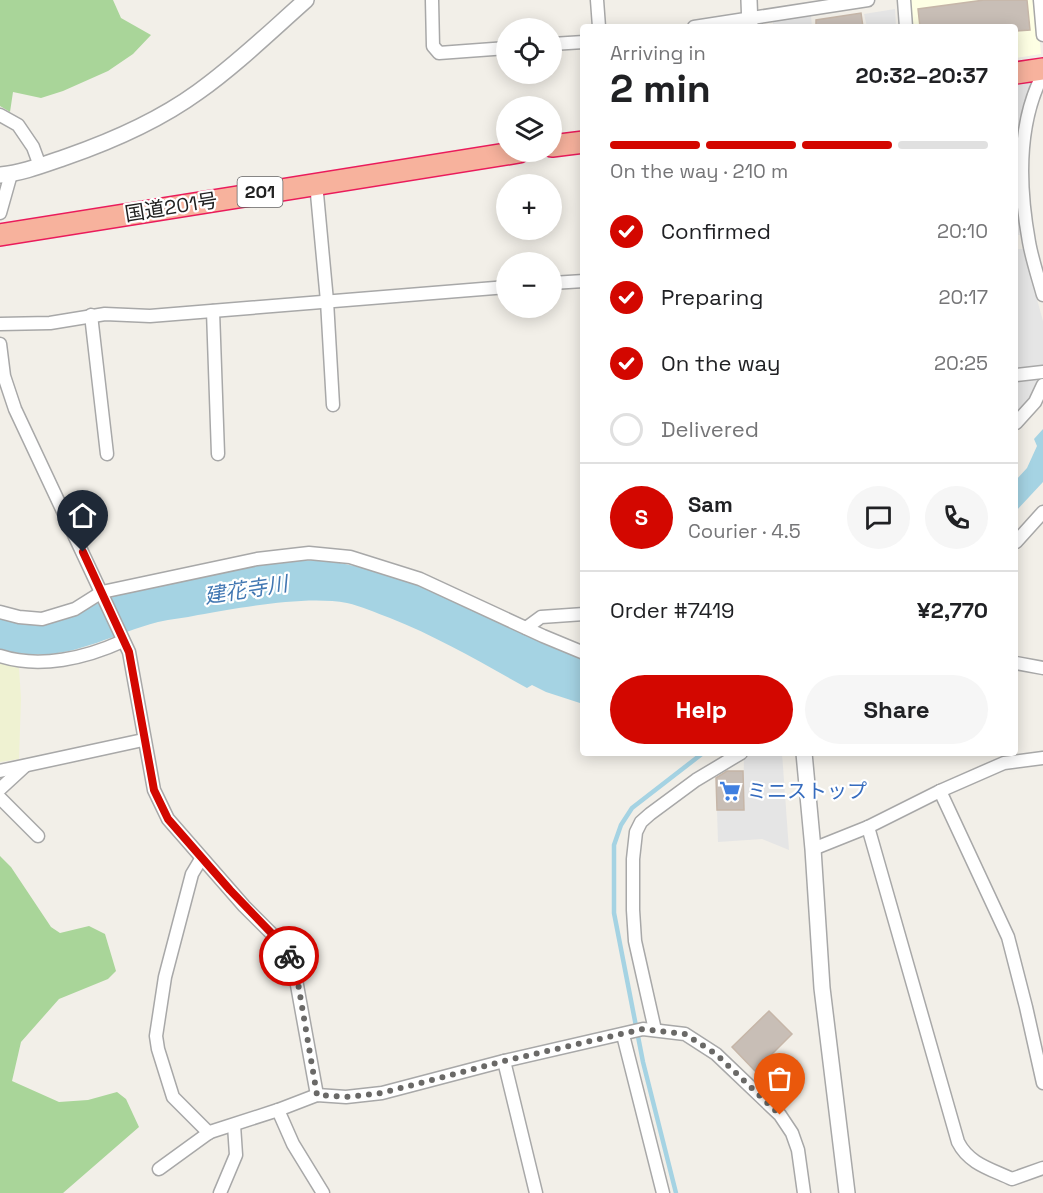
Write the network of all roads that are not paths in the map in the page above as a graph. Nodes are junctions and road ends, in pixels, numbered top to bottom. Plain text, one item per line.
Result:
1 (432, 0) edge
2 (597, 0) edge
3 (749, 0) edge
4 (868, 0) edge
5 (904, 0) edge
6 (1040, 0) edge
7 (305, 1) edge
8 (750, 23) edge
9 (600, 24) edge
10 (906, 24) edge
11 (1043, 35) edge
12 (580, 42) edge
13 (562, 43) edge
14 (496, 49) edge
15 (1043, 69) edge
16 (1018, 73) edge
17 (1043, 74) edge
18 (0, 115) edge
19 (580, 142) edge
20 (562, 145) edge
21 (496, 156) edge
22 (40, 166) junction
23 (5, 175) edge
24 (316, 183) junction
25 (0, 213) edge
26 (0, 235) edge
27 (1029, 242) junction
28 (1018, 243) edge
29 (580, 281) edge
30 (562, 282) edge
31 (496, 288) edge
32 (1043, 295) edge
33 (327, 301) junction
34 (213, 310) junction
35 (91, 315) junction
36 (0, 324) edge
37 (0, 344) edge
38 (1043, 372) edge
39 (1018, 375) edge
40 (1043, 385) edge
41 (333, 405) dead end
42 (1018, 421) edge
43 (107, 454) dead end
44 (218, 454) dead end
45 (1043, 512) edge
46 (1018, 540) edge
47 (103, 595) junction
48 (0, 612) edge
49 (580, 614) edge
50 (526, 628) junction
51 (122, 639) junction
52 (580, 651) edge
53 (0, 656) edge
54 (1018, 663) edge
55 (1043, 668) edge
56 (143, 740) junction
57 (736, 756) edge
58 (804, 756) edge
59 (1043, 758) edge
60 (26, 765) junction
61 (0, 771) edge
62 (0, 789) edge
63 (940, 791) junction
64 (0, 798) edge
65 (868, 827) junction
66 (38, 836) dead end
67 (813, 849) junction
68 (201, 859) junction
69 (655, 1030) junction
70 (623, 1035) junction
71 (504, 1061) junction
72 (1043, 1083) edge
73 (317, 1095) junction
74 (279, 1110) junction
75 (234, 1125) junction
76 (209, 1133) junction
77 (1043, 1168) edge
78 (159, 1169) dead end
79 (220, 1193) edge
80 (323, 1193) edge
81 (536, 1193) edge
82 (663, 1193) edge
83 (804, 1193) edge
84 (847, 1193) edge

1 - 14 street
2 - 9 street
3 - 8 street
4 - 8 street
5 - 10 street
6 - 11 street
7 - 22 street
12 - 13 street
15 - 16 highway
17 - 27 street
18 - 22 street
19 - 20 highway
21 - 24 highway, 国道201号 / 201
22 - 23 street
23 - 25 street
24 - 26 highway, 国道201号 / 201
24 - 33 street
27 - 28 street
27 - 32 street
29 - 30 street
31 - 33 street
33 - 34 street
33 - 41 street
34 - 35 street
34 - 44 street
35 - 36 street
35 - 43 street
37 - 47 street
38 - 39 street
40 - 42 street
45 - 46 street
47 - 48 street
47 - 50 street
47 - 51 street
49 - 50 street
50 - 52 street
51 - 53 street
51 - 56 street
54 - 55 street
56 - 60 street
56 - 68 street
57 - 69 street
58 - 67 street
59 - 63 street
60 - 61 street
60 - 62 street
63 - 65 street
63 - 72 street
64 - 66 street
65 - 67 street
65 - 77 street
67 - 84 street
68 - 73 street
68 - 76 street
69 - 70 street
69 - 83 street
70 - 71 street
70 - 82 street
71 - 73 street
71 - 81 street
73 - 74 street
74 - 75 street
74 - 80 street
75 - 76 street
75 - 79 street
76 - 78 street

